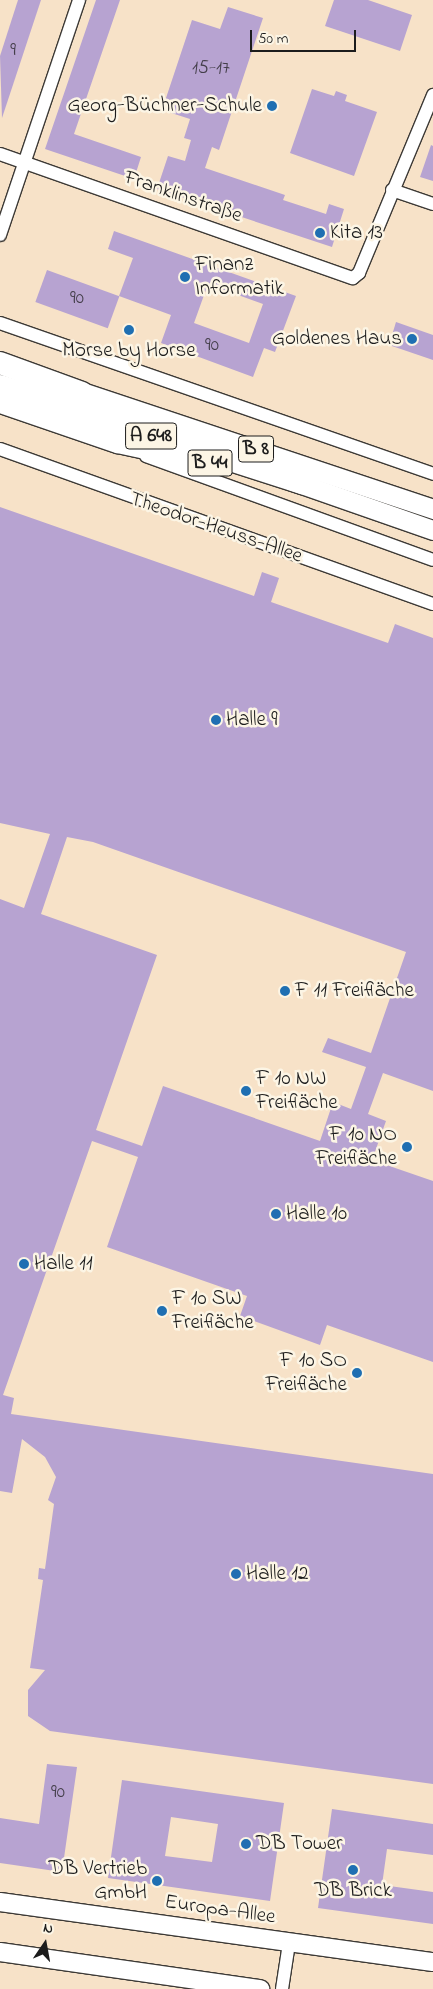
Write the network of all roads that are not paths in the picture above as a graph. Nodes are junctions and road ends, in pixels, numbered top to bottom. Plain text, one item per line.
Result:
1 (78, 0) edge
2 (433, 95) edge
3 (0, 154) edge
4 (23, 163) junction
5 (392, 190) junction
6 (433, 204) edge
7 (0, 235) edge
8 (0, 323) edge
9 (0, 358) edge
10 (0, 363) edge
11 (0, 386) edge
12 (82, 393) junction
13 (0, 403) edge
14 (116, 443) junction
15 (0, 449) edge
16 (433, 474) edge
17 (303, 483) junction
18 (432, 509) edge
19 (433, 530) edge
20 (433, 560) edge
21 (433, 604) edge
22 (0, 1902) edge
23 (289, 1943) junction
24 (0, 1952) edge
25 (433, 1962) edge
26 (260, 1989) edge
27 (282, 1989) edge

1 - 4 street
2 - 5 street
3 - 4 street, Franklinstraße
4 - 5 street, Franklinstraße
4 - 7 street
5 - 6 street
8 - 16 street
9 - 12 main road
10 - 12 highway
11 - 17 highway, Theodor-Heuss-Allee / A 648
12 - 18 main road, B 8
13 - 14 main road, Theodor-Heuss-Allee / B 44
14 - 17 main road, Theodor-Heuss-Allee / B 44
14 - 20 street, Theodor-Heuss-Allee
15 - 21 street, Theodor-Heuss-Allee
17 - 19 main road, Theodor-Heuss-Allee
22 - 23 street, Europa-Allee
23 - 25 street, Europa-Allee
23 - 27 street
24 - 26 street

